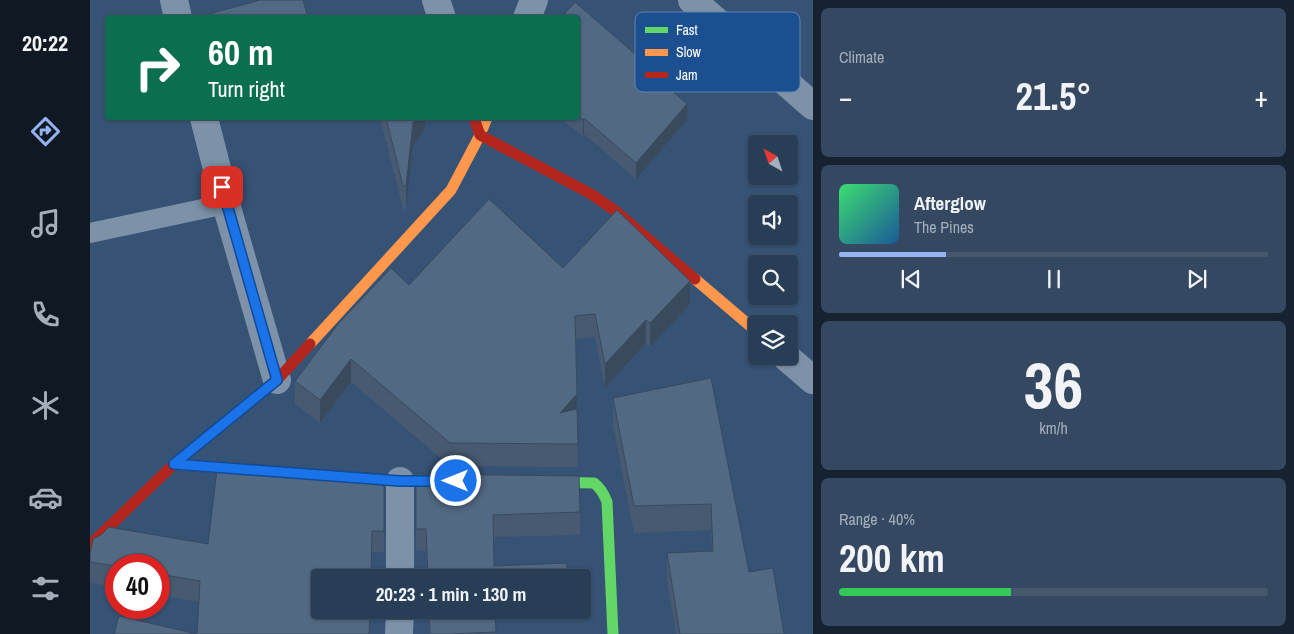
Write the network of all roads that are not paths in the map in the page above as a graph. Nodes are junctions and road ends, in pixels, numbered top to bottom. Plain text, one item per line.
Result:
1 (174, 0) edge
2 (436, 0) edge
3 (534, 0) edge
4 (692, 0) edge
5 (706, 12) edge
6 (177, 15) edge
7 (441, 15) edge
8 (528, 15) edge
9 (797, 92) edge
10 (813, 106) edge
11 (205, 120) edge
12 (475, 120) edge
13 (486, 120) edge
14 (480, 135) junction
15 (226, 204) junction
16 (90, 233) edge
17 (748, 324) edge
18 (796, 365) edge
19 (277, 380) junction
20 (813, 380) edge
21 (174, 464) junction
22 (262, 470) edge
23 (331, 476) edge
24 (400, 481) junction
25 (468, 481) edge
26 (527, 482) edge
27 (90, 545) edge
28 (400, 569) edge
29 (400, 619) edge
30 (399, 634) edge
31 (613, 634) edge

1 - 6 street
2 - 7 street
3 - 8 street
4 - 5 street
9 - 10 street
11 - 15 street
12 - 14 street
13 - 14 street
14 - 17 street
14 - 19 street
15 - 16 lane
15 - 19 street
18 - 20 street
19 - 21 street
21 - 22 street
21 - 27 street
23 - 24 street
24 - 25 street
24 - 28 street
26 - 31 street
29 - 30 street

